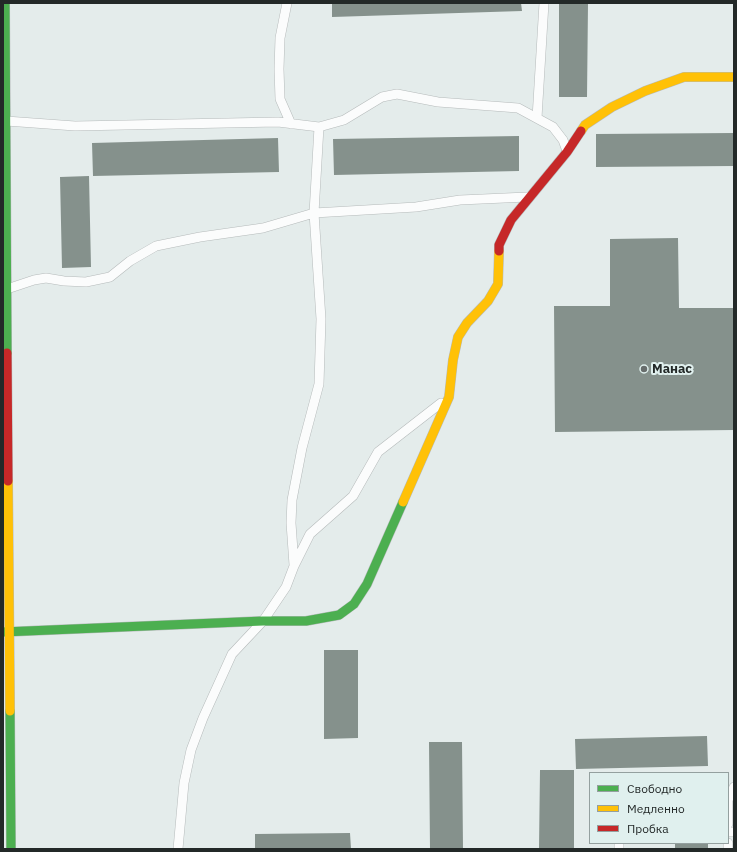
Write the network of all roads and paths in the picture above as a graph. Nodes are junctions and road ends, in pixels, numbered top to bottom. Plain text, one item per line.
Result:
1 (5, 3) edge
2 (287, 3) edge
3 (544, 3) edge
4 (734, 77) edge
5 (537, 118) junction
6 (6, 121) junction
7 (291, 124) junction
8 (320, 127) junction
9 (567, 152) junction
10 (530, 197) junction
11 (314, 213) junction
12 (8, 289) junction
13 (449, 397) junction
14 (294, 566) junction
15 (263, 621) junction
16 (7, 632) edge
17 (734, 787) edge
18 (729, 798) edge
19 (11, 849) edge
20 (178, 849) edge

1 - 6 street
2 - 7 lane
3 - 5 lane
4 - 9 street
5 - 8 lane
5 - 9 lane
6 - 7 lane
6 - 12 street
7 - 8 lane
8 - 11 lane
9 - 10 street
10 - 11 lane
10 - 13 street
11 - 12 lane
11 - 14 lane
12 - 16 street
13 - 14 lane
13 - 15 street
14 - 15 lane
15 - 16 street
15 - 20 lane
16 - 19 street
17 - 18 lane

